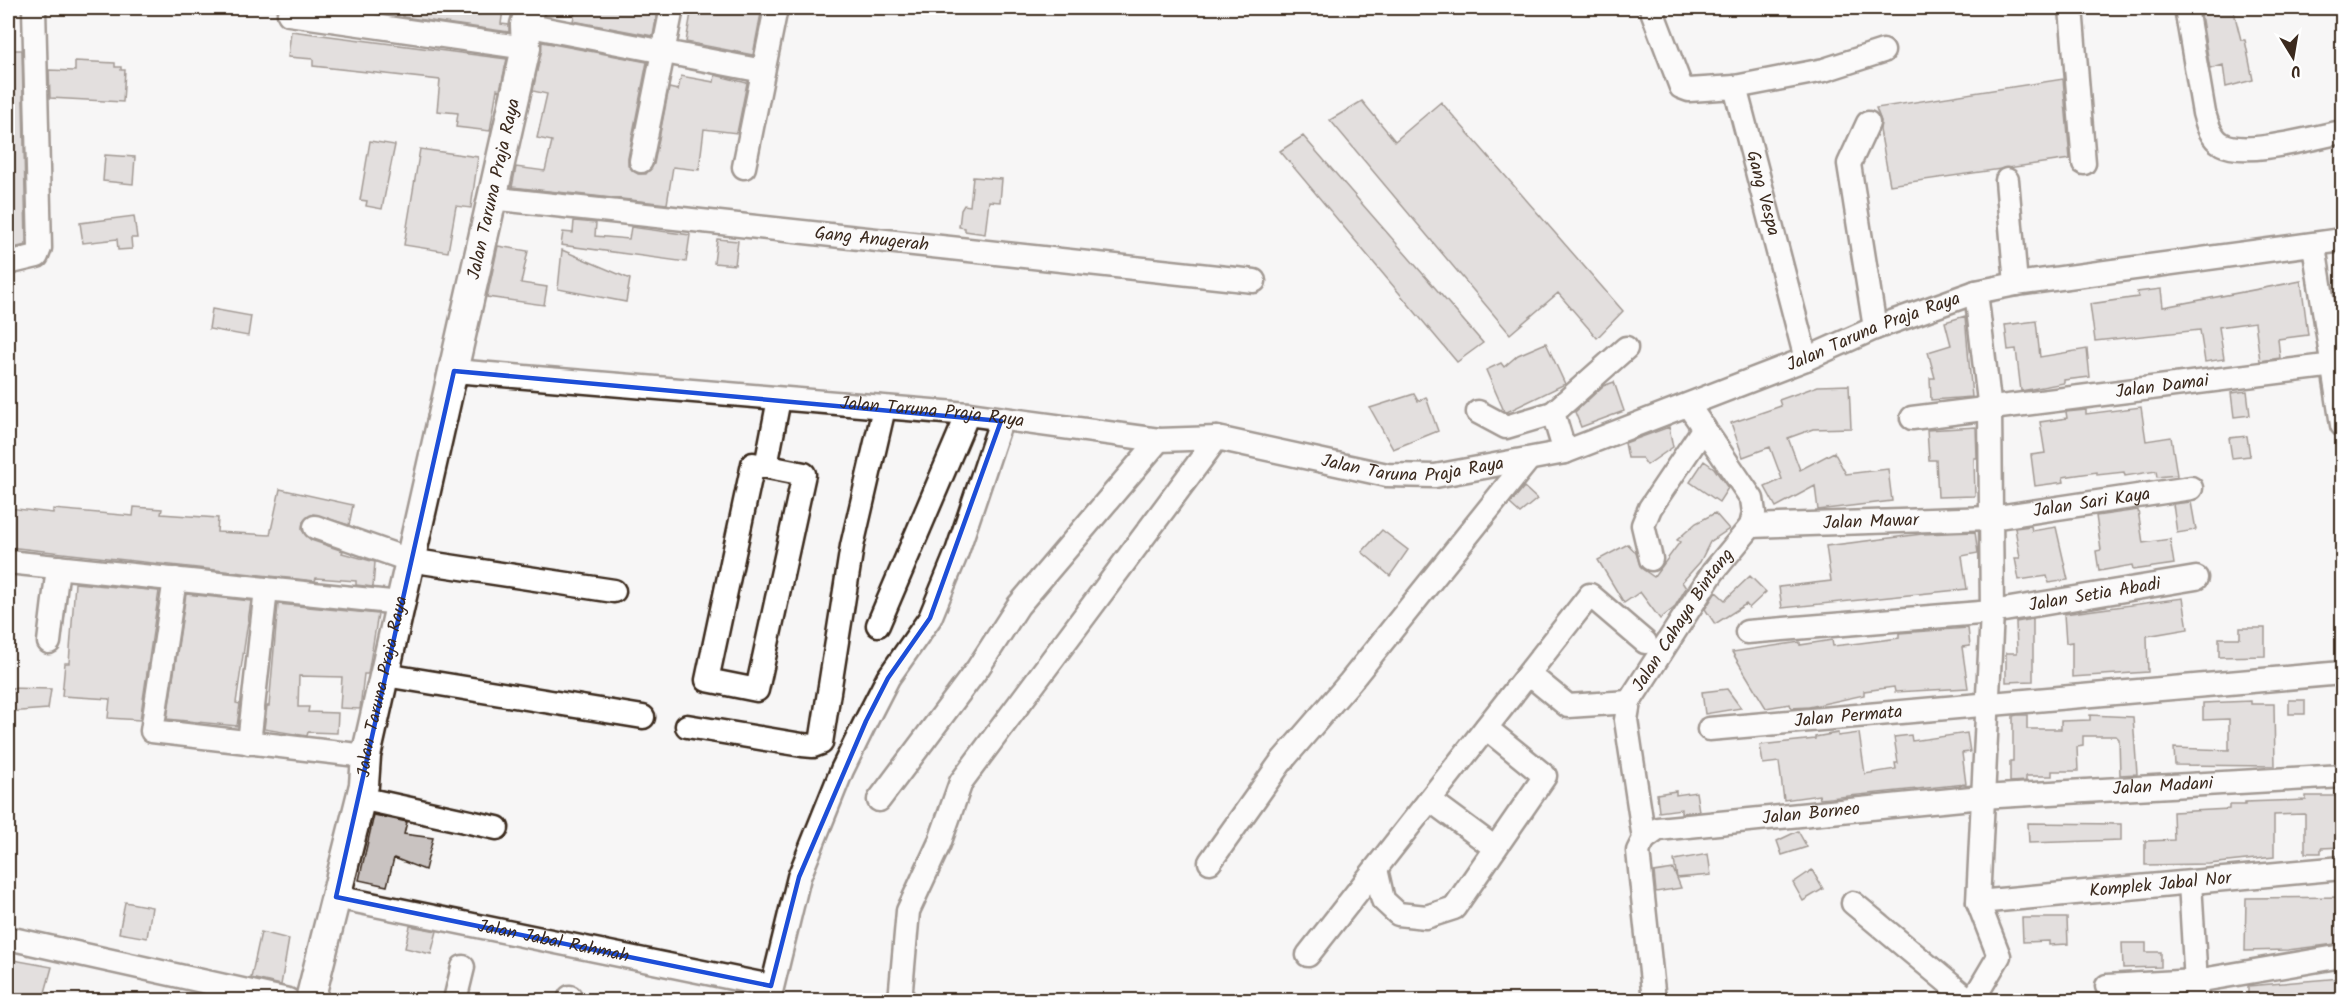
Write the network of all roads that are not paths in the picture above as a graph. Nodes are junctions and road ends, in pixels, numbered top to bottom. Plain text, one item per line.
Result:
1 (34, 8) edge
2 (672, 8) edge
3 (776, 8) edge
4 (1652, 8) edge
5 (2071, 8) edge
6 (2186, 8) edge
7 (289, 14) dead end
8 (527, 27) edge
9 (1883, 51) dead end
10 (663, 52) junction
11 (763, 72) junction
12 (1735, 87) junction
13 (1868, 123) dead end
14 (2343, 132) edge
15 (641, 161) dead end
16 (2084, 163) dead end
17 (744, 167) dead end
18 (2007, 180) dead end
19 (490, 198) junction
20 (2343, 240) edge
21 (2314, 246) junction
22 (8, 263) edge
23 (1254, 280) dead end
24 (2016, 284) junction
25 (1976, 292) junction
26 (1875, 328) junction
27 (1626, 348) dead end
28 (1806, 359) junction
29 (2334, 365) junction
30 (454, 371) junction
31 (779, 399) junction
32 (1688, 405) junction
33 (884, 408) junction
34 (1990, 410) junction
35 (1478, 412) dead end
36 (968, 414) junction
37 (1553, 414) junction
38 (1912, 418) dead end
39 (1001, 421) junction
40 (2343, 425) edge
41 (1704, 428) junction
42 (1217, 438) junction
43 (1159, 440) junction
44 (1565, 452) junction
45 (1528, 460) junction
46 (766, 466) junction
47 (2191, 488) dead end
48 (1991, 518) junction
49 (1751, 526) junction
50 (315, 527) dead end
51 (1651, 559) dead end
52 (409, 560) junction
53 (8, 562) edge
54 (58, 567) junction
55 (175, 579) junction
56 (2196, 579) dead end
57 (266, 589) junction
58 (614, 591) dead end
59 (400, 603) junction
60 (1992, 612) junction
61 (878, 626) dead end
62 (1747, 632) dead end
63 (49, 642) dead end
64 (1645, 642) dead end
65 (2343, 673) edge
66 (1529, 674) junction
67 (386, 675) junction
68 (1629, 702) junction
69 (1987, 705) junction
70 (643, 717) dead end
71 (687, 726) dead end
72 (1486, 728) junction
73 (1709, 729) dead end
74 (249, 743) junction
75 (366, 756) junction
76 (2343, 776) edge
77 (1982, 797) junction
78 (360, 798) junction
79 (879, 800) dead end
80 (1430, 800) junction
81 (497, 828) dead end
82 (1644, 839) junction
83 (1495, 848) junction
84 (1210, 862) dead end
85 (2343, 868) edge
86 (1376, 869) junction
87 (2190, 883) junction
88 (336, 897) junction
89 (1978, 902) junction
90 (1853, 903) dead end
91 (8, 938) edge
92 (1308, 955) dead end
93 (2343, 956) edge
94 (463, 967) dead end
95 (2107, 986) dead end
96 (2197, 991) edge
97 (770, 993) edge
98 (1977, 999) edge
99 (288, 1000) edge
100 (310, 1000) edge
101 (455, 1000) edge
102 (900, 1000) edge
103 (1654, 1000) edge

1 - 22 street
2 - 10 street
3 - 11 street
4 - 12 street
5 - 16 street
6 - 14 street
7 - 8 street
8 - 10 street
8 - 19 main road, Jalan Taruna Praja Raya
9 - 12 street
10 - 11 street
10 - 15 street
11 - 17 street
12 - 28 street, Gang Vespa
13 - 26 street
18 - 24 street
19 - 23 street, Gang Anugerah
19 - 30 main road, Jalan Taruna Praja Raya
20 - 21 street, Jalan Taruna Praja Raya
21 - 24 street, Jalan Taruna Praja Raya
21 - 29 street
24 - 25 street, Jalan Taruna Praja Raya
25 - 26 street, Jalan Taruna Praja Raya
25 - 34 street
26 - 28 street, Jalan Taruna Praja Raya
27 - 37 street
28 - 32 street, Jalan Taruna Praja Raya
29 - 34 street, Jalan Damai
29 - 40 street
30 - 31 street, Jalan Taruna Praja Raya
30 - 52 main road, Jalan Taruna Praja Raya
31 - 33 street, Jalan Taruna Praja Raya
31 - 46 street
32 - 41 street
32 - 44 street, Jalan Taruna Praja Raya
33 - 36 street, Jalan Taruna Praja Raya
33 - 71 street
34 - 38 street, Jalan Damai
34 - 48 street
35 - 37 street
36 - 39 street, Jalan Taruna Praja Raya
36 - 61 street
37 - 44 street
39 - 43 street, Jalan Taruna Praja Raya
39 - 97 street
41 - 49 street
41 - 51 street
42 - 43 street, Jalan Taruna Praja Raya
42 - 45 street, Jalan Taruna Praja Raya
42 - 102 street
43 - 79 street
44 - 45 street, Jalan Taruna Praja Raya
45 - 84 street
46 - 46 street
47 - 48 street, Jalan Sari Kaya
48 - 49 street, Jalan Mawar
48 - 60 street
49 - 68 street, Jalan Cahaya Bintang
50 - 52 street
52 - 58 street
52 - 59 main road, Jalan Taruna Praja Raya
53 - 54 street
54 - 55 street
54 - 63 street
55 - 57 street
55 - 74 street
56 - 60 street, Jalan Setia Abadi
57 - 59 street
57 - 74 street
59 - 67 main road, Jalan Taruna Praja Raya
60 - 62 street, Jalan Setia Abadi
60 - 69 street
64 - 66 street
65 - 69 street, Jalan Permata
66 - 68 street
66 - 72 street
67 - 70 street
67 - 75 main road, Jalan Taruna Praja Raya
68 - 82 street, Jalan Cahaya Bintang
69 - 73 street, Jalan Permata
69 - 77 street
72 - 80 street
72 - 83 street
74 - 75 street
75 - 78 main road, Jalan Taruna Praja Raya
76 - 77 street, Jalan Madani
77 - 82 street, Jalan Borneo
77 - 89 street
78 - 81 street
78 - 88 main road, Jalan Taruna Praja Raya
80 - 83 street
80 - 86 street
82 - 103 street, Jalan Cahaya Bintang
83 - 86 street
85 - 87 street, Komplek Jabal Nor
86 - 92 street
87 - 89 street, Komplek Jabal Nor
87 - 96 street
88 - 97 street, Jalan Jabal Rahmah
88 - 100 main road, Jalan Taruna Praja Raya
89 - 98 street
90 - 98 street
91 - 99 street
93 - 96 street
94 - 101 street
95 - 96 street

